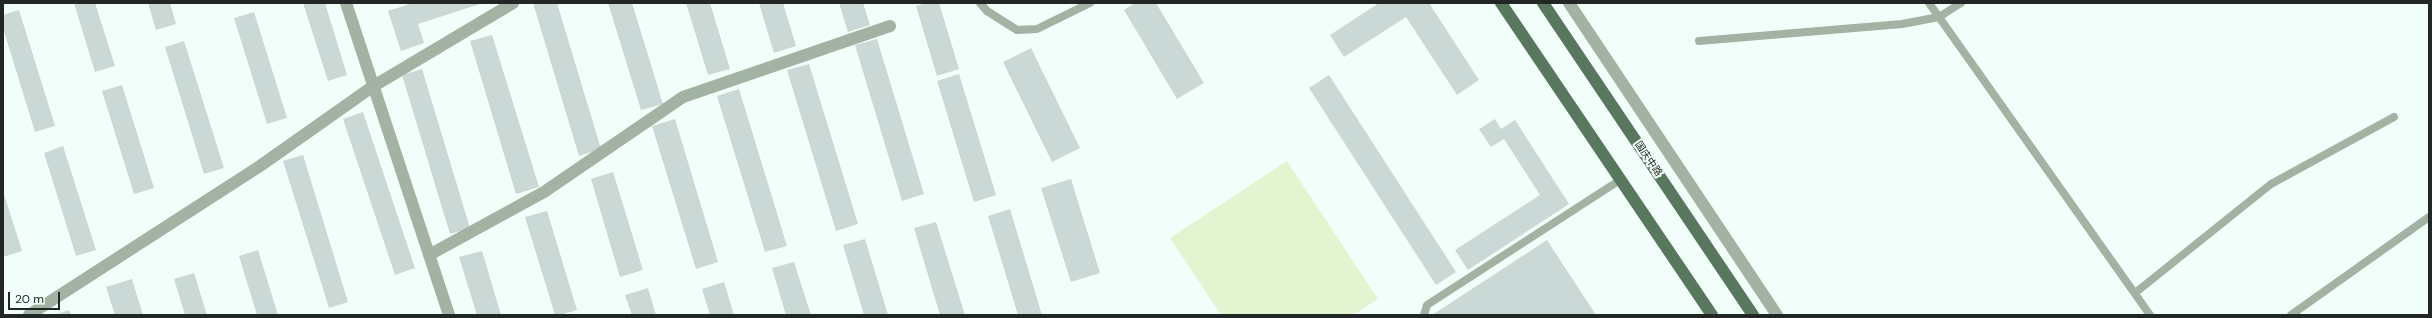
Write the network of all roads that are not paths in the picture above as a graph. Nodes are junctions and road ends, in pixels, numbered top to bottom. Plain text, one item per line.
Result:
1 (346, 3) edge
2 (513, 3) edge
3 (980, 3) edge
4 (1090, 3) edge
5 (1502, 3) edge
6 (1543, 3) edge
7 (1569, 3) edge
8 (1929, 3) edge
9 (1961, 3) edge
10 (1939, 16) junction
11 (890, 26) dead end
12 (1699, 41) dead end
13 (372, 87) junction
14 (2394, 117) dead end
15 (1620, 180) junction
16 (2429, 217) edge
17 (429, 255) junction
18 (2135, 293) junction
19 (29, 315) edge
20 (449, 315) edge
21 (1424, 315) edge
22 (1712, 315) edge
23 (1753, 315) edge
24 (1777, 315) edge
25 (2150, 315) edge
26 (2292, 315) edge

1 - 13 street
2 - 13 street
3 - 4 lane
5 - 15 main road
6 - 23 main road, 国庆中路
7 - 24 street
8 - 10 lane
9 - 10 lane
10 - 12 lane
10 - 18 lane
11 - 17 street
13 - 17 street
13 - 19 street
14 - 18 lane
15 - 21 lane
15 - 22 main road
16 - 26 lane
17 - 20 street
18 - 25 lane

